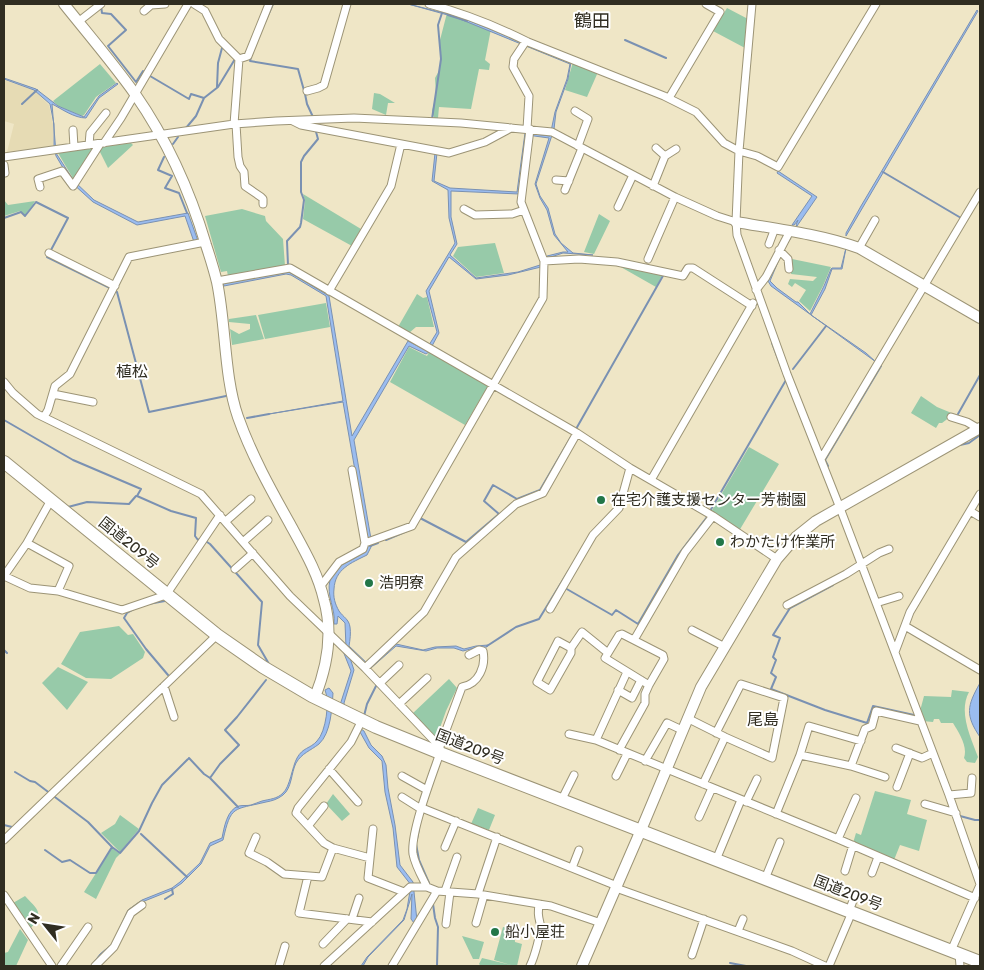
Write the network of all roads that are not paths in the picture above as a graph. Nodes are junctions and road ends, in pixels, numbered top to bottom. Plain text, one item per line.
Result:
1 (64, 4) edge
2 (101, 4) edge
3 (165, 4) edge
4 (188, 4) edge
5 (194, 4) edge
6 (269, 4) edge
7 (347, 4) edge
8 (429, 4) edge
9 (706, 4) edge
10 (752, 4) edge
11 (876, 4) edge
12 (144, 11) dead end
13 (78, 22) junction
14 (526, 41) junction
15 (239, 59) junction
16 (307, 91) dead end
17 (135, 94) junction
18 (669, 98) junction
19 (575, 111) dead end
20 (106, 113) dead end
21 (292, 120) junction
22 (235, 124) junction
23 (512, 128) junction
24 (528, 129) junction
25 (73, 130) dead end
26 (161, 136) junction
27 (102, 144) junction
28 (401, 144) junction
29 (89, 145) junction
30 (74, 147) junction
31 (580, 147) junction
32 (656, 148) dead end
33 (676, 149) dead end
34 (739, 151) junction
35 (665, 156) junction
36 (4, 157) edge
37 (4, 165) edge
38 (5, 173) edge
39 (633, 176) junction
40 (556, 180) dead end
41 (569, 181) junction
42 (653, 186) junction
43 (40, 187) dead end
44 (565, 190) dead end
45 (980, 192) edge
46 (675, 197) junction
47 (263, 204) dead end
48 (618, 207) dead end
49 (464, 209) dead end
50 (524, 210) junction
51 (875, 220) dead end
52 (736, 222) junction
53 (775, 228) junction
54 (790, 231) junction
55 (205, 242) junction
56 (769, 244) dead end
57 (859, 248) junction
58 (779, 250) junction
59 (49, 253) dead end
60 (648, 259) dead end
61 (544, 261) junction
62 (789, 269) dead end
63 (217, 281) junction
64 (115, 286) junction
65 (925, 286) junction
66 (329, 291) junction
67 (757, 292) junction
68 (752, 306) junction
69 (980, 318) edge
70 (4, 382) edge
71 (492, 385) junction
72 (53, 394) junction
73 (93, 402) dead end
74 (44, 417) junction
75 (951, 417) dead end
76 (980, 429) edge
77 (577, 433) junction
78 (821, 460) junction
79 (4, 462) edge
80 (630, 468) junction
81 (352, 470) dead end
82 (651, 480) junction
83 (980, 494) edge
84 (251, 499) dead end
85 (50, 500) junction
86 (840, 508) junction
87 (970, 511) junction
88 (220, 515) junction
89 (713, 516) junction
90 (980, 518) edge
91 (268, 520) dead end
92 (226, 521) junction
93 (243, 542) junction
94 (26, 543) junction
95 (365, 543) junction
96 (889, 549) dead end
97 (253, 553) junction
98 (777, 559) junction
99 (861, 565) junction
100 (236, 569) dead end
101 (4, 576) edge
102 (320, 587) junction
103 (58, 591) junction
104 (166, 594) junction
105 (898, 596) dead end
106 (876, 603) junction
107 (787, 605) dead end
108 (550, 610) dead end
109 (905, 626) junction
110 (692, 630) dead end
111 (217, 635) junction
112 (329, 635) junction
113 (634, 640) junction
114 (571, 648) junction
115 (725, 648) junction
116 (895, 652) junction
117 (608, 653) junction
118 (469, 655) dead end
119 (399, 665) dead end
120 (365, 668) junction
121 (980, 670) edge
122 (627, 672) junction
123 (427, 678) dead end
124 (641, 680) junction
125 (380, 683) junction
126 (649, 685) junction
127 (164, 686) junction
128 (618, 690) junction
129 (315, 697) junction
130 (399, 704) junction
131 (174, 717) dead end
132 (687, 718) junction
133 (362, 720) junction
134 (920, 721) junction
135 (682, 730) junction
136 (716, 732) junction
137 (569, 734) dead end
138 (725, 737) junction
139 (596, 740) junction
140 (861, 740) junction
141 (896, 748) dead end
142 (439, 750) junction
143 (619, 750) junction
144 (910, 753) junction
145 (933, 753) junction
146 (627, 754) junction
147 (800, 755) junction
148 (645, 761) junction
149 (851, 766) junction
150 (329, 769) junction
151 (666, 770) junction
152 (574, 775) dead end
153 (402, 776) dead end
154 (616, 776) dead end
155 (885, 776) dead end
156 (972, 778) dead end
157 (757, 779) dead end
158 (703, 784) junction
159 (897, 787) dead end
160 (712, 788) junction
161 (427, 790) junction
162 (949, 795) junction
163 (402, 797) dead end
164 (856, 798) dead end
165 (562, 799) junction
166 (743, 801) junction
167 (358, 802) dead end
168 (925, 804) dead end
169 (324, 806) dead end
170 (422, 808) junction
171 (956, 813) junction
172 (776, 814) junction
173 (699, 817) dead end
174 (456, 821) junction
175 (308, 826) junction
176 (373, 829) dead end
177 (641, 830) junction
178 (256, 837) dead end
179 (497, 837) junction
180 (838, 839) junction
181 (4, 840) edge
182 (780, 842) dead end
183 (853, 846) junction
184 (446, 847) dead end
185 (333, 848) junction
186 (579, 850) dead end
187 (457, 857) dead end
188 (878, 857) junction
189 (370, 858) junction
190 (716, 860) junction
191 (572, 868) junction
192 (845, 871) dead end
193 (872, 873) dead end
194 (308, 876) junction
195 (765, 879) junction
196 (980, 884) edge
197 (427, 887) junction
198 (617, 887) junction
199 (444, 891) junction
200 (404, 892) junction
201 (856, 892) dead end
202 (481, 895) junction
203 (4, 896) edge
204 (359, 898) dead end
205 (975, 898) junction
206 (539, 904) junction
207 (142, 905) dead end
208 (850, 912) junction
209 (349, 919) junction
210 (704, 919) junction
211 (743, 919) dead end
212 (372, 922) junction
213 (476, 922) dead end
214 (601, 923) junction
215 (446, 924) dead end
216 (88, 927) dead end
217 (738, 931) junction
218 (323, 944) dead end
219 (285, 946) dead end
220 (692, 955) dead end
221 (957, 957) edge
222 (979, 960) edge
223 (52, 966) edge
224 (61, 966) edge
225 (95, 966) edge
226 (279, 966) edge
227 (324, 966) edge
228 (392, 966) edge
229 (530, 966) edge
230 (582, 966) edge
231 (827, 966) edge

1 - 13 street
2 - 13 street
3 - 12 street
4 - 17 street
5 - 15 street
6 - 15 street
7 - 16 street
8 - 14 street
9 - 18 street
10 - 34 street
11 - 34 street
13 - 17 street
14 - 18 street
14 - 24 street
15 - 22 street
17 - 26 street
17 - 27 street
18 - 34 street
19 - 31 street
20 - 29 street
21 - 22 street
21 - 23 street
21 - 28 street
22 - 26 street
22 - 47 street
23 - 24 street
23 - 28 street
24 - 31 street
24 - 50 street
25 - 30 street
26 - 27 street
26 - 55 street
27 - 29 street
27 - 43 street
28 - 66 street
29 - 30 street
30 - 36 street
31 - 39 street
31 - 41 street
32 - 35 street
33 - 35 street
34 - 52 street
35 - 42 street
37 - 38 street
39 - 42 street
39 - 48 street
40 - 41 street
41 - 44 street
42 - 46 street
45 - 65 street
46 - 52 street
46 - 60 street
49 - 50 street
50 - 61 street
51 - 57 street
52 - 53 street
52 - 67 street
53 - 54 street
53 - 56 street
54 - 57 street
54 - 58 street
55 - 63 street
55 - 64 street
57 - 65 street
58 - 62 street
58 - 67 street
59 - 64 street
61 - 68 street
61 - 71 street
63 - 66 street
63 - 102 street
64 - 72 street
65 - 69 street
65 - 78 street
66 - 71 street
67 - 68 street
67 - 78 street
68 - 82 street
70 - 74 street
71 - 77 street
71 - 95 street
72 - 73 street
72 - 74 street
74 - 88 street
75 - 76 street
76 - 86 street
77 - 80 street
77 - 120 street
78 - 86 street
79 - 85 highway, 国道209号
80 - 82 street
80 - 108 street
81 - 95 street
82 - 89 street
83 - 87 street
84 - 92 street
85 - 94 street
85 - 104 highway, 国道209号
86 - 98 street
86 - 99 street
87 - 90 street
87 - 109 street
88 - 92 street
88 - 104 street
89 - 98 street
89 - 113 street
91 - 93 street
92 - 93 street
93 - 97 street
94 - 101 street
94 - 103 street
95 - 102 street
96 - 99 street
97 - 100 street
97 - 112 street
98 - 115 street
99 - 106 street
99 - 107 street
101 - 103 street
102 - 112 street
103 - 104 street
104 - 111 highway, 国道209号
105 - 106 street
106 - 116 street
109 - 116 street
109 - 121 street
110 - 115 street
111 - 127 street
111 - 129 highway, 国道209号
112 - 120 street
112 - 129 street
113 - 117 street
113 - 126 street
114 - 114 street
114 - 117 street
115 - 132 street
116 - 134 street
117 - 122 street
118 - 142 street
119 - 125 street
120 - 125 street
122 - 124 street
122 - 128 street
123 - 130 street
124 - 126 street
124 - 128 street
125 - 130 street
126 - 143 street
127 - 131 street
127 - 181 street
128 - 139 street
129 - 133 highway, 国道209号
130 - 142 street
132 - 135 street
132 - 136 street
133 - 142 highway, 国道209号
133 - 150 street
134 - 140 street
134 - 145 street
135 - 148 street
135 - 151 street
136 - 138 street
136 - 138 street
137 - 139 street
138 - 158 street
139 - 143 street
140 - 147 street
140 - 149 street
141 - 144 street
142 - 161 street
142 - 165 highway, 国道209号
143 - 146 street
144 - 145 street
144 - 159 street
145 - 162 street
146 - 148 street
146 - 154 street
147 - 149 street
147 - 172 street
148 - 151 street
149 - 155 street
150 - 167 street
150 - 175 street
151 - 158 street
151 - 177 street
152 - 165 street
153 - 161 street
156 - 162 street
157 - 166 street
158 - 160 street
160 - 166 street
160 - 173 street
161 - 170 street
162 - 171 street
163 - 170 street
164 - 180 street
165 - 177 highway, 国道209号
166 - 172 street
166 - 190 street
168 - 171 street
169 - 175 street
170 - 174 street
170 - 197 street
171 - 196 street
172 - 180 street
174 - 179 street
174 - 184 street
175 - 185 street
176 - 189 street
177 - 190 highway, 国道209号
177 - 198 street
178 - 194 street
179 - 191 street
179 - 202 street
180 - 183 street
182 - 195 street
183 - 188 street
183 - 192 street
185 - 189 street
185 - 194 street
186 - 191 street
187 - 199 street
188 - 193 street
188 - 205 street
189 - 200 street
190 - 195 highway, 国道209号
191 - 198 street
194 - 209 street
195 - 208 highway, 国道209号
196 - 205 street
197 - 199 street
197 - 200 street
198 - 210 street
198 - 214 street
199 - 202 street
199 - 215 street
199 - 228 street
200 - 212 street
201 - 208 street
202 - 206 street
202 - 213 street
203 - 223 street
204 - 209 street
205 - 221 street
206 - 214 street
206 - 229 street
207 - 225 street
208 - 221 highway, 国道209号
208 - 231 street
209 - 212 street
209 - 218 street
210 - 217 street
210 - 220 street
211 - 217 street
212 - 227 street
214 - 230 street
216 - 224 street
217 - 231 street
219 - 226 street
221 - 222 highway, 国道209号

